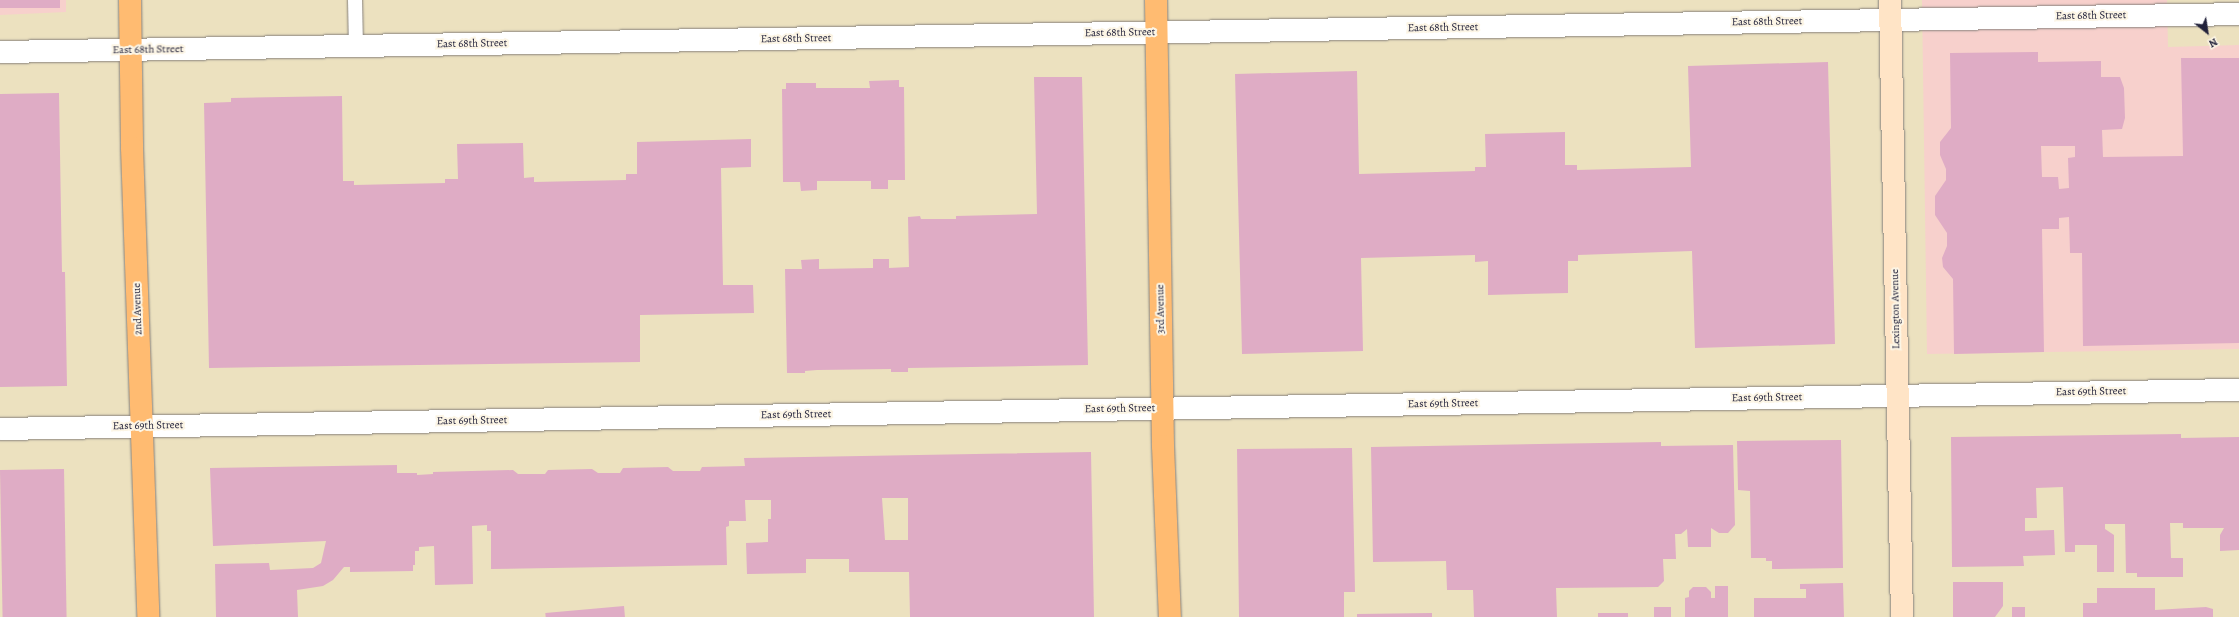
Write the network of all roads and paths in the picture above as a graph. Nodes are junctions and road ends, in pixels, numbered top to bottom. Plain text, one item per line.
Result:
1 (130, 0) edge
2 (355, 0) edge
3 (1156, 0) edge
4 (1891, 10) edge
5 (2239, 14) edge
6 (1157, 32) junction
7 (356, 46) junction
8 (130, 50) junction
9 (0, 52) edge
10 (2239, 390) edge
11 (1897, 396) junction
12 (1163, 409) junction
13 (142, 426) junction
14 (0, 429) edge
15 (148, 617) edge
16 (1170, 617) edge
17 (1902, 617) edge

1 - 8 main road, 2nd Avenue
2 - 7 lane
3 - 6 main road, 3rd Avenue
4 - 5 street, East 68th Street
4 - 6 street, East 68th Street
4 - 11 main road, Lexington Avenue
6 - 7 street, East 68th Street
6 - 12 main road, 3rd Avenue
7 - 8 street, East 68th Street
8 - 9 street, East 68th Street
8 - 13 main road, 2nd Avenue
10 - 11 street, East 69th Street
11 - 12 street, East 69th Street
11 - 17 main road, Lexington Avenue
12 - 13 street, East 69th Street
12 - 16 main road, 3rd Avenue
13 - 14 street, East 69th Street
13 - 15 main road, 2nd Avenue

